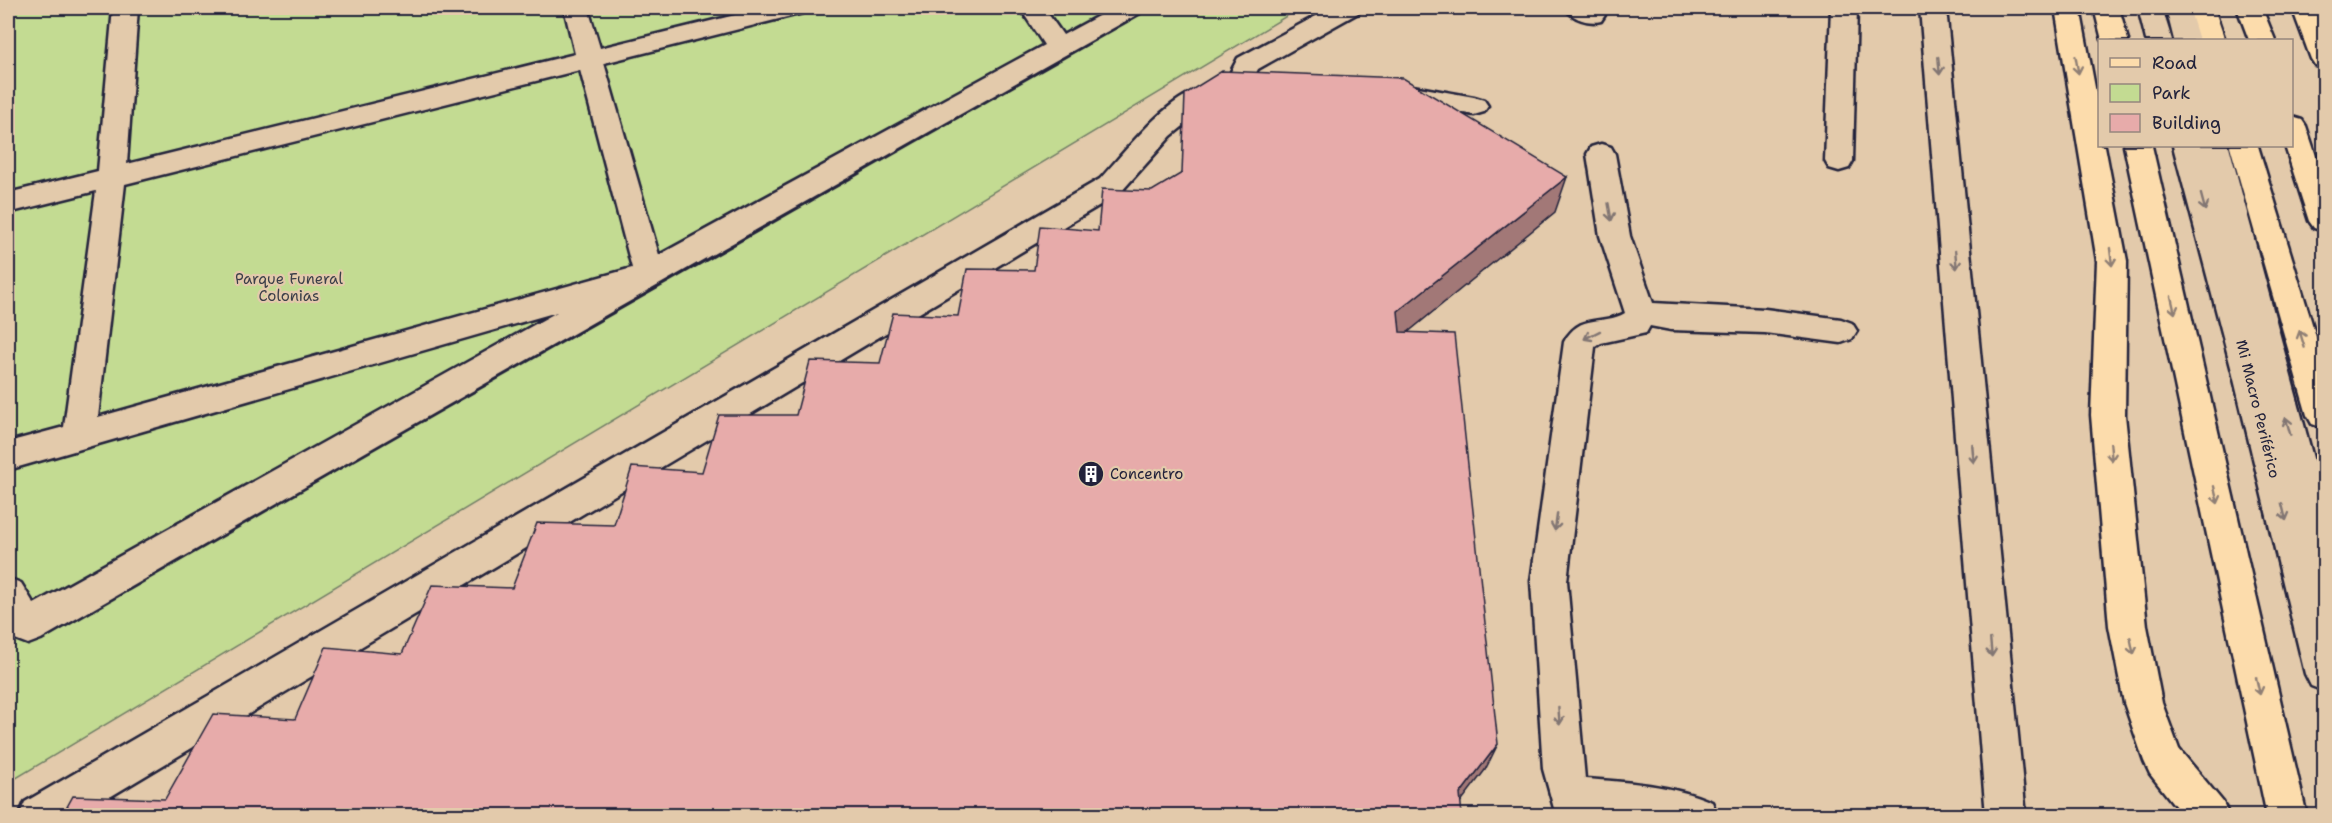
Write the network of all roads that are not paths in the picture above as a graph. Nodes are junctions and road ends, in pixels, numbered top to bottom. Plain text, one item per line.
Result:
1 (125, 8) edge
2 (576, 8) edge
3 (794, 8) edge
4 (1032, 8) edge
5 (1131, 8) edge
6 (1349, 8) edge
7 (1844, 8) edge
8 (1933, 8) edge
9 (2067, 8) edge
10 (2107, 8) edge
11 (2150, 8) edge
12 (2178, 8) edge
13 (2202, 8) edge
14 (2250, 8) edge
15 (2305, 8) edge
16 (2115, 39) edge
17 (2159, 39) edge
18 (2187, 39) edge
19 (2212, 39) edge
20 (2262, 39) edge
21 (1059, 49) junction
22 (590, 58) junction
23 (2325, 59) edge
24 (1366, 90) edge
25 (1199, 99) edge
26 (1474, 106) dead end
27 (1239, 108) edge
28 (2293, 129) edge
29 (2138, 147) edge
30 (2187, 147) edge
31 (2215, 147) edge
32 (2244, 147) edge
33 (1600, 154) dead end
34 (1839, 161) dead end
35 (112, 177) junction
36 (8, 203) edge
37 (2325, 221) edge
38 (649, 274) junction
39 (1641, 313) junction
40 (1840, 331) dead end
41 (2325, 415) edge
42 (79, 436) junction
43 (8, 456) edge
44 (2325, 564) edge
45 (8, 594) edge
46 (2325, 674) edge
47 (1561, 807) edge
48 (39, 816) edge
49 (1698, 816) edge
50 (2006, 816) edge
51 (2209, 816) edge
52 (2287, 816) edge

1 - 35 street
2 - 22 street
3 - 22 street
4 - 21 street
5 - 21 street
6 - 27 street
7 - 34 street
8 -> 50 street
9 -> 51 main road
10 - 16 main road
11 - 17 street
12 - 18 street
13 - 19 main road
14 - 20 main road
15 - 23 main road
21 - 38 street
22 - 35 street
22 - 38 street
24 - 26 street
25 - 48 street
28 - 37 main road
29 -> 52 main road
30 -> 46 street, Mi Macro Periférico
44 -> 31 street, Mi Macro Periférico
41 -> 32 main road
33 -> 39 street
35 - 36 street
35 - 42 street
38 - 42 street
38 - 45 street
39 - 40 street
39 -> 47 street
42 - 43 street
47 - 49 street

